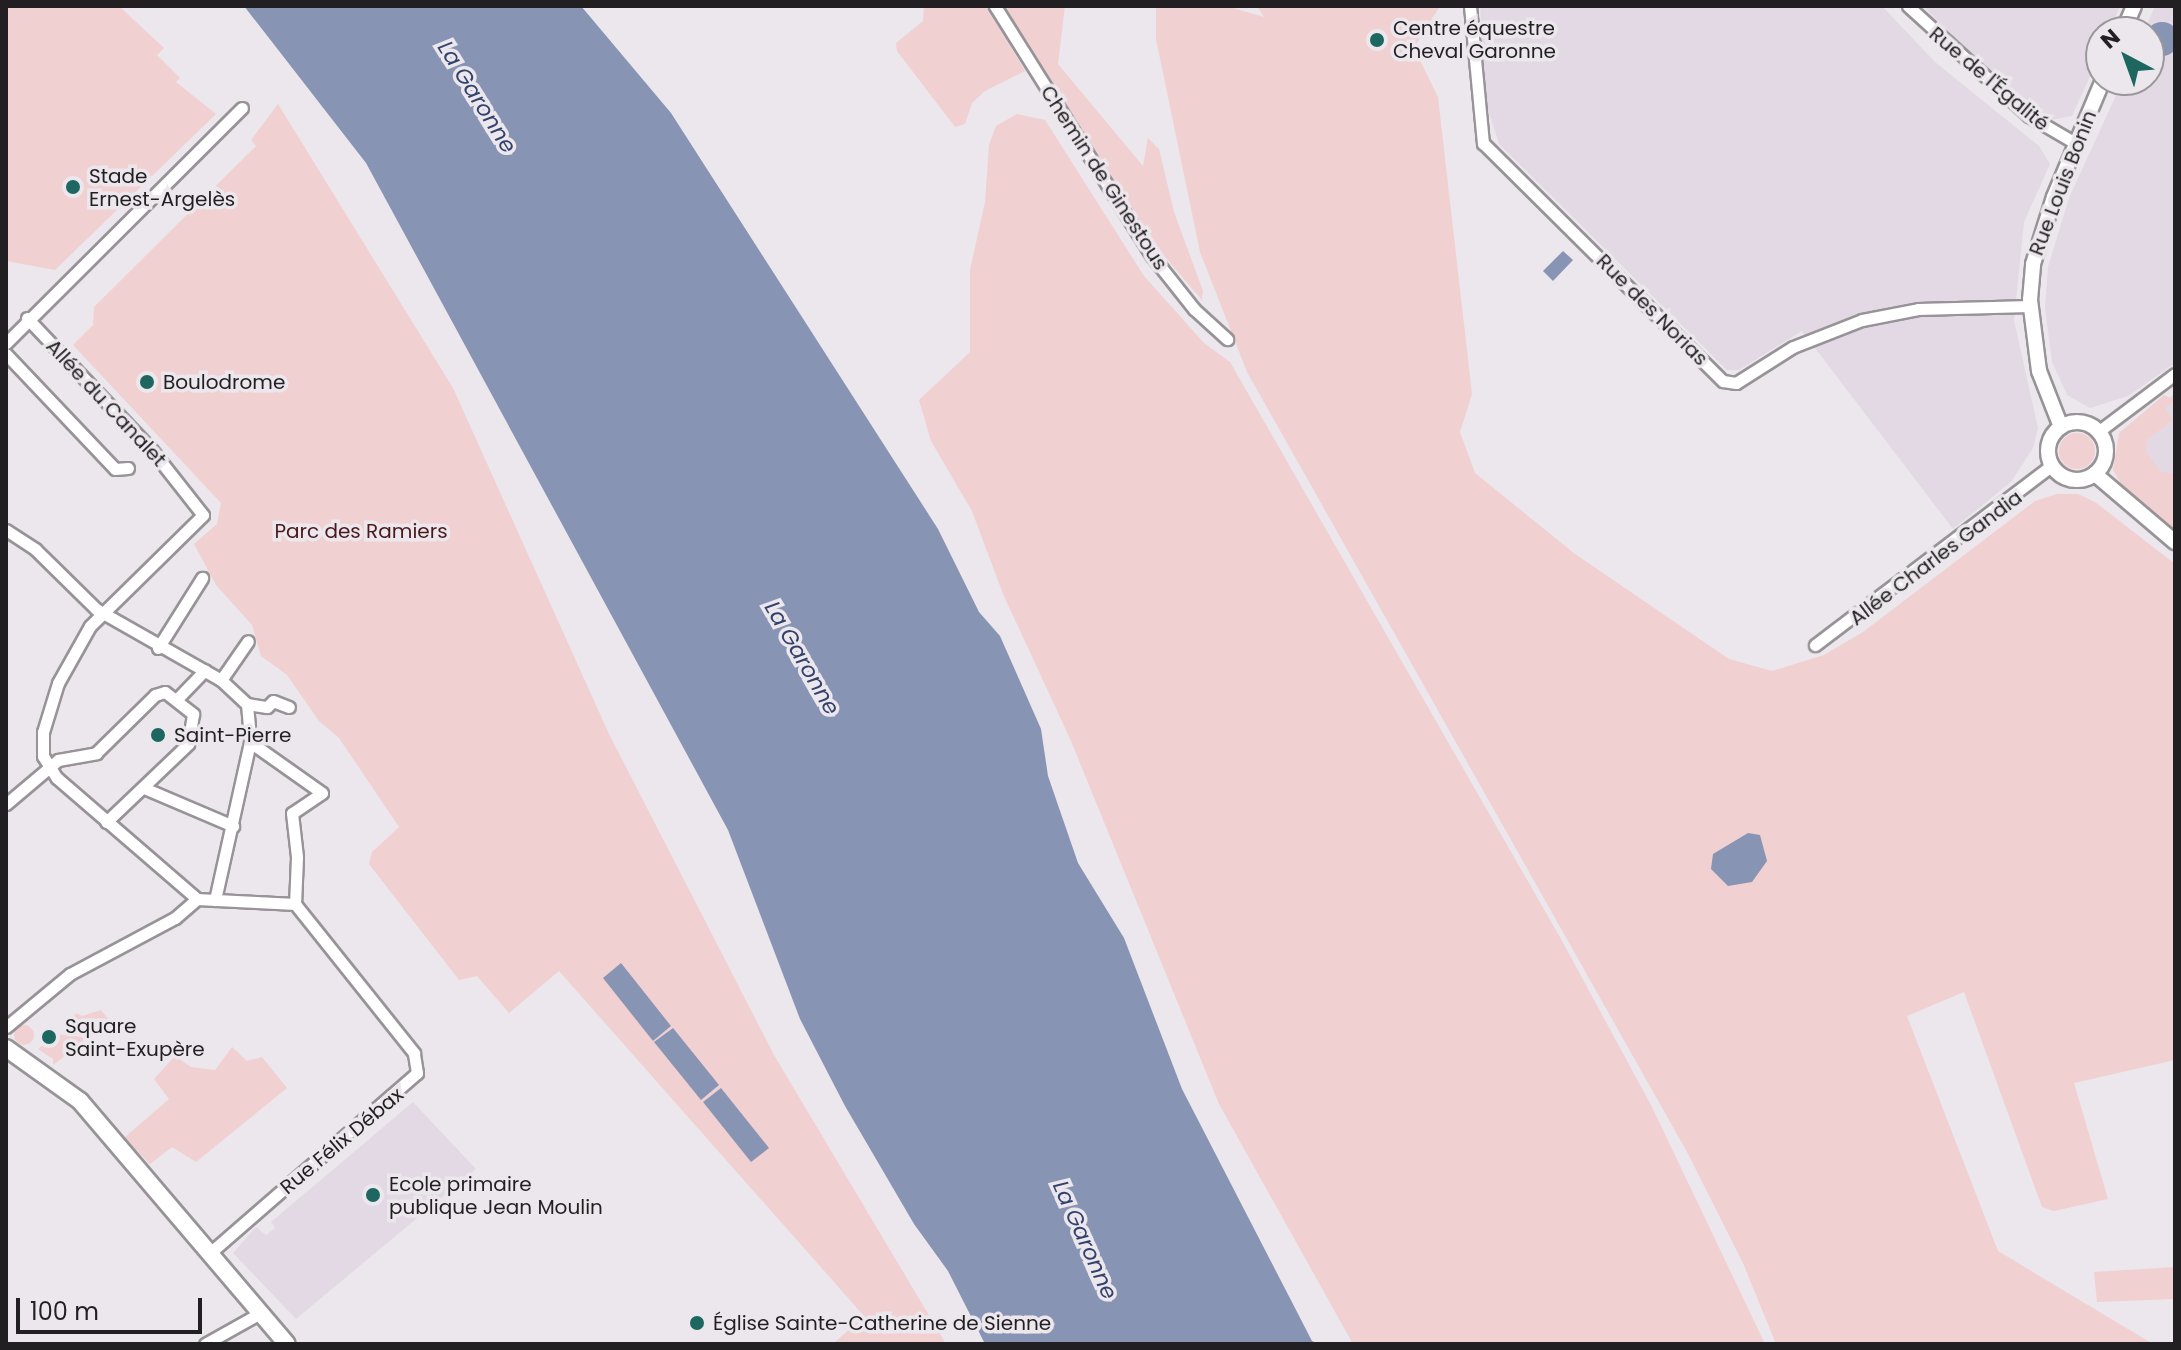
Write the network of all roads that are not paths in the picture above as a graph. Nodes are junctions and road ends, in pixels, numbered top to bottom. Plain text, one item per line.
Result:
1 (995, 6) edge
2 (1470, 6) edge
3 (1908, 6) edge
4 (2096, 96) edge
5 (242, 108) dead end
6 (2077, 144) junction
7 (2030, 306) junction
8 (27, 318) junction
9 (1227, 339) dead end
10 (6, 343) edge
11 (6, 354) edge
12 (2175, 374) edge
13 (2061, 427) junction
14 (2099, 431) junction
15 (2052, 465) junction
16 (128, 468) dead end
17 (2095, 474) junction
18 (6, 530) edge
19 (2175, 542) edge
20 (202, 578) dead end
21 (102, 612) junction
22 (248, 641) dead end
23 (1815, 645) dead end
24 (158, 648) junction
25 (205, 670) junction
26 (221, 680) junction
27 (177, 699) junction
28 (247, 704) junction
29 (289, 707) dead end
30 (250, 742) junction
31 (51, 770) junction
32 (144, 788) junction
33 (6, 804) edge
34 (106, 822) junction
35 (233, 826) junction
36 (197, 899) junction
37 (215, 900) junction
38 (295, 904) junction
39 (6, 1027) edge
40 (6, 1048) edge
41 (211, 1252) junction
42 (262, 1312) junction
43 (205, 1344) edge
44 (287, 1344) edge

1 - 9 street, Chemin de Ginestous
2 - 7 street, Rue des Norias
3 - 6 street, Rue de l'Égalité
4 - 6 street, Rue Louis Bonin
5 - 8 street
6 - 7 street, Rue Louis Bonin
7 - 13 street, Rue Louis Bonin
8 - 10 street
8 - 21 street, Allée du Canalet
11 - 16 street
12 - 14 street
13 - 14 street
13 - 15 street
14 - 17 street
15 - 17 street
15 - 23 street, Allée Charles Gandia
17 - 19 street
18 - 21 street
20 - 24 street
21 - 24 street
21 - 31 street
22 - 26 street
24 - 25 street
25 - 26 street
25 - 27 street
26 - 28 street
27 - 31 street
27 - 32 street
28 - 29 street
28 - 30 street
30 - 35 street
30 - 38 street
31 - 33 street
31 - 34 street
32 - 34 street
32 - 35 street
34 - 36 street
35 - 37 street
36 - 37 street
36 - 39 street
37 - 38 street
38 - 41 street, Rue Félix Débax
40 - 41 main road
41 - 42 main road
42 - 43 street
42 - 44 main road

